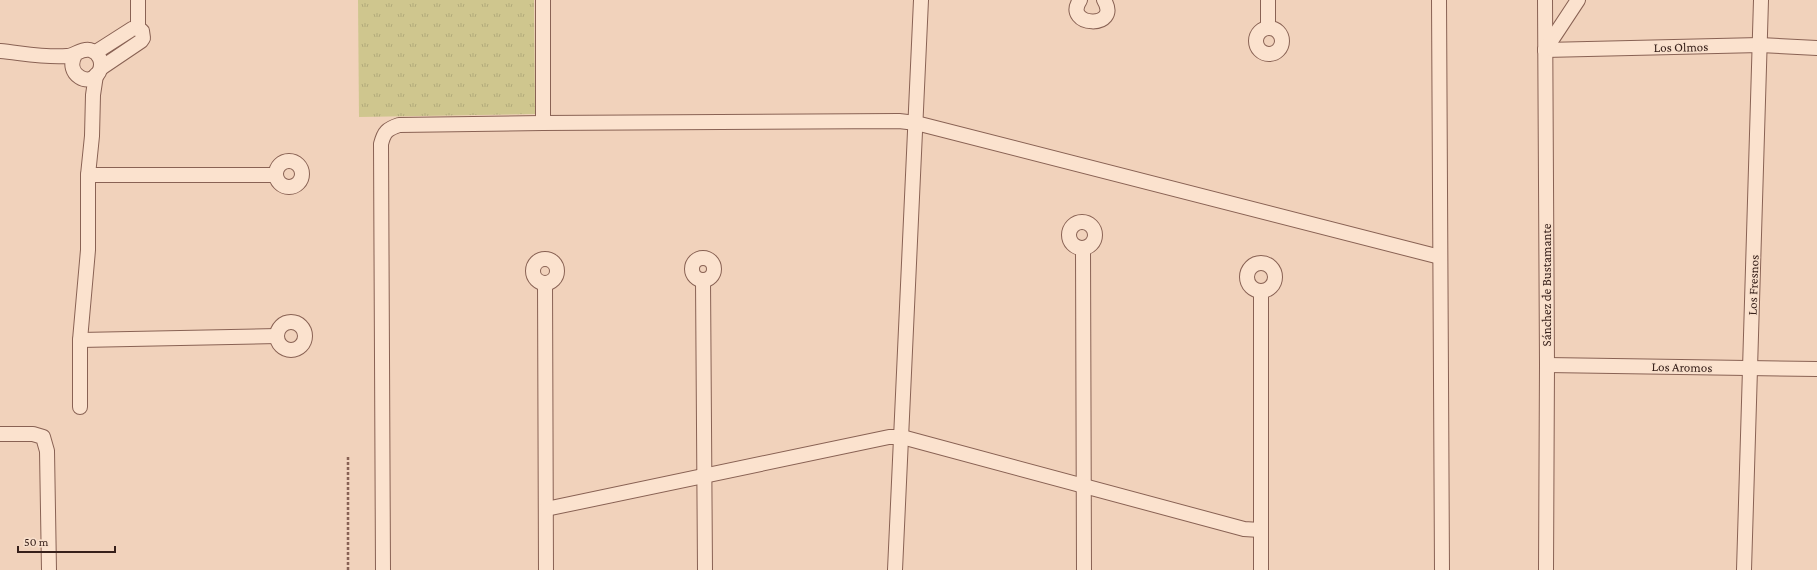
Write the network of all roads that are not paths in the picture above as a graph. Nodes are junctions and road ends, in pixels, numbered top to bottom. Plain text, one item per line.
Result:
1 (138, 0) edge
2 (543, 0) edge
3 (921, 0) edge
4 (1080, 0) edge
5 (1104, 0) edge
6 (1268, 0) edge
7 (1439, 0) edge
8 (1544, 0) edge
9 (1578, 0) edge
10 (1761, 0) edge
11 (1268, 27) dead end
12 (138, 28) junction
13 (1760, 45) junction
14 (1817, 48) edge
15 (1545, 50) junction
16 (0, 51) edge
17 (96, 52) junction
18 (75, 55) junction
19 (0, 60) edge
20 (99, 72) junction
21 (76, 73) junction
22 (92, 105) junction
23 (543, 123) junction
24 (916, 123) junction
25 (88, 174) junction
26 (276, 175) dead end
27 (1083, 248) dead end
28 (1440, 257) junction
29 (703, 280) dead end
30 (546, 283) dead end
31 (1261, 291) dead end
32 (277, 336) dead end
33 (80, 340) junction
34 (1547, 365) junction
35 (1750, 368) junction
36 (1817, 369) edge
37 (80, 407) dead end
38 (0, 434) edge
39 (902, 437) junction
40 (705, 475) junction
41 (1083, 484) junction
42 (546, 509) junction
43 (1260, 530) junction
44 (49, 570) edge
45 (383, 570) edge
46 (546, 570) edge
47 (705, 570) edge
48 (895, 570) edge
49 (1084, 570) edge
50 (1261, 570) edge
51 (1442, 570) edge
52 (1546, 570) edge
53 (1744, 570) edge

1 - 12 street
2 - 23 street
3 - 24 street
4 - 5 street
6 - 11 street
7 - 28 street
8 - 15 street, Sánchez de Bustamante
9 - 15 street
10 - 13 street, Los Fresnos
12 - 17 street
12 - 20 street
13 - 14 street, Los Olmos
13 - 15 street, Los Olmos
13 - 35 street, Los Fresnos
15 - 34 street, Sánchez de Bustamante
16 - 18 street
17 - 18 street
17 - 20 street
18 - 21 street
19 - 21 street
20 - 21 street
20 - 22 street
21 - 22 street
22 - 25 street
23 - 24 street
23 - 45 street
24 - 28 street
24 - 39 street
25 - 26 street
25 - 33 street
27 - 41 street
28 - 51 street
29 - 40 street
30 - 42 street
31 - 43 street
32 - 33 street
33 - 37 street
34 - 35 street, Los Aromos
34 - 52 street, Sánchez de Bustamante
35 - 36 street, Los Aromos
35 - 53 street, Los Fresnos
38 - 44 street
39 - 40 street
39 - 41 street
39 - 48 street
40 - 42 street
40 - 47 street
41 - 43 street
41 - 49 street
42 - 46 street
43 - 50 street

